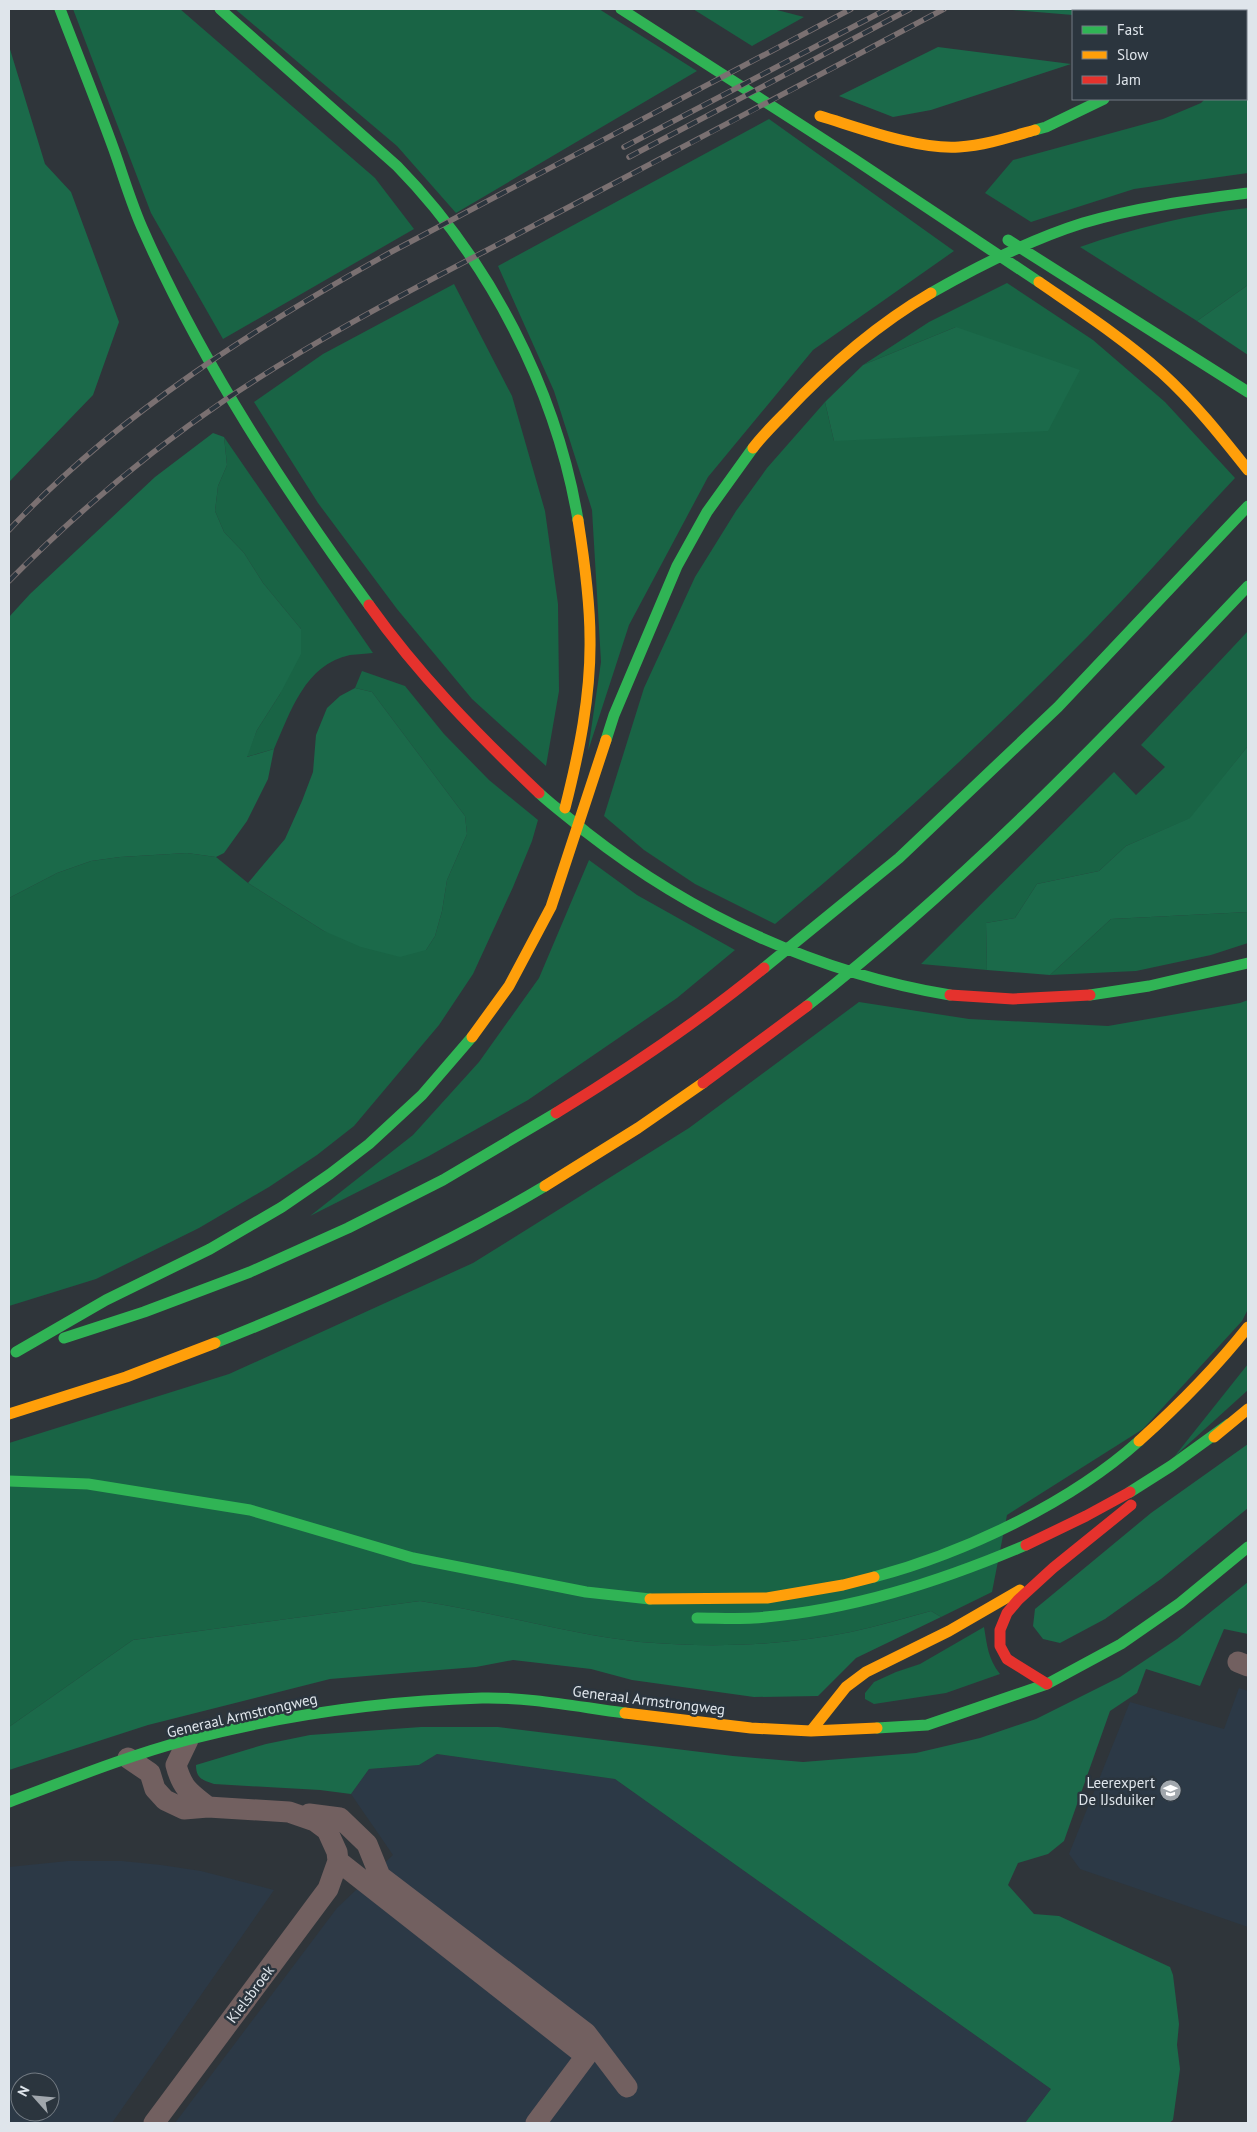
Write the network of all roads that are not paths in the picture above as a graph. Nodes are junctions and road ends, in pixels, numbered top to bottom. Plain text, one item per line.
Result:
1 (60, 9) edge
2 (220, 9) edge
3 (621, 9) edge
4 (1102, 100) edge
5 (855, 139) dead end
6 (1248, 193) edge
7 (999, 234) dead end
8 (1248, 392) edge
9 (1248, 470) edge
10 (1248, 506) edge
11 (1248, 586) edge
12 (561, 826) dead end
13 (545, 887) dead end
14 (523, 958) junction
15 (1248, 963) edge
16 (1248, 1327) edge
17 (12, 1353) edge
18 (1248, 1409) edge
19 (9, 1414) edge
20 (1229, 1424) junction
21 (9, 1481) edge
22 (1248, 1547) edge
23 (414, 1558) junction
24 (1052, 1568) junction
25 (473, 1582) dead end
26 (681, 1617) dead end
27 (1047, 1684) junction
28 (811, 1731) junction
29 (188, 1740) junction
30 (155, 1751) junction
31 (128, 1758) junction
32 (176, 1765) junction
33 (150, 1773) junction
34 (9, 1802) edge
35 (208, 1806) junction
36 (289, 1812) junction
37 (367, 1844) junction
38 (338, 1862) junction
39 (586, 2033) junction
40 (586, 2056) junction
41 (627, 2087) dead end
42 (154, 2123) edge
43 (536, 2123) edge

1 - 15 main road
2 - 12 main road
3 - 9 main road
4 - 5 main road
6 - 14 main road
7 - 8 main road
10 - 17 main road
11 - 19 main road
13 - 14 main road
14 - 17 main road
16 - 23 main road
18 - 20 main road
20 - 24 main road
20 - 26 main road
21 - 23 main road
22 - 27 main road, Generaal Armstrongweg
23 - 25 main road
24 - 27 main road
24 - 28 main road
27 - 28 main road, Generaal Armstrongweg
28 - 29 main road, Generaal Armstrongweg
29 - 30 main road, Generaal Armstrongweg
29 - 32 street
30 - 31 main road, Generaal Armstrongweg
30 - 32 street
30 - 33 street
31 - 33 street
31 - 34 main road, Generaal Armstrongweg
32 - 35 street
33 - 35 street
35 - 36 street
36 - 37 street
36 - 38 street
37 - 38 street
37 - 39 street
38 - 40 street
38 - 42 street, Kielsbroek
39 - 40 street
39 - 41 street
40 - 43 street

